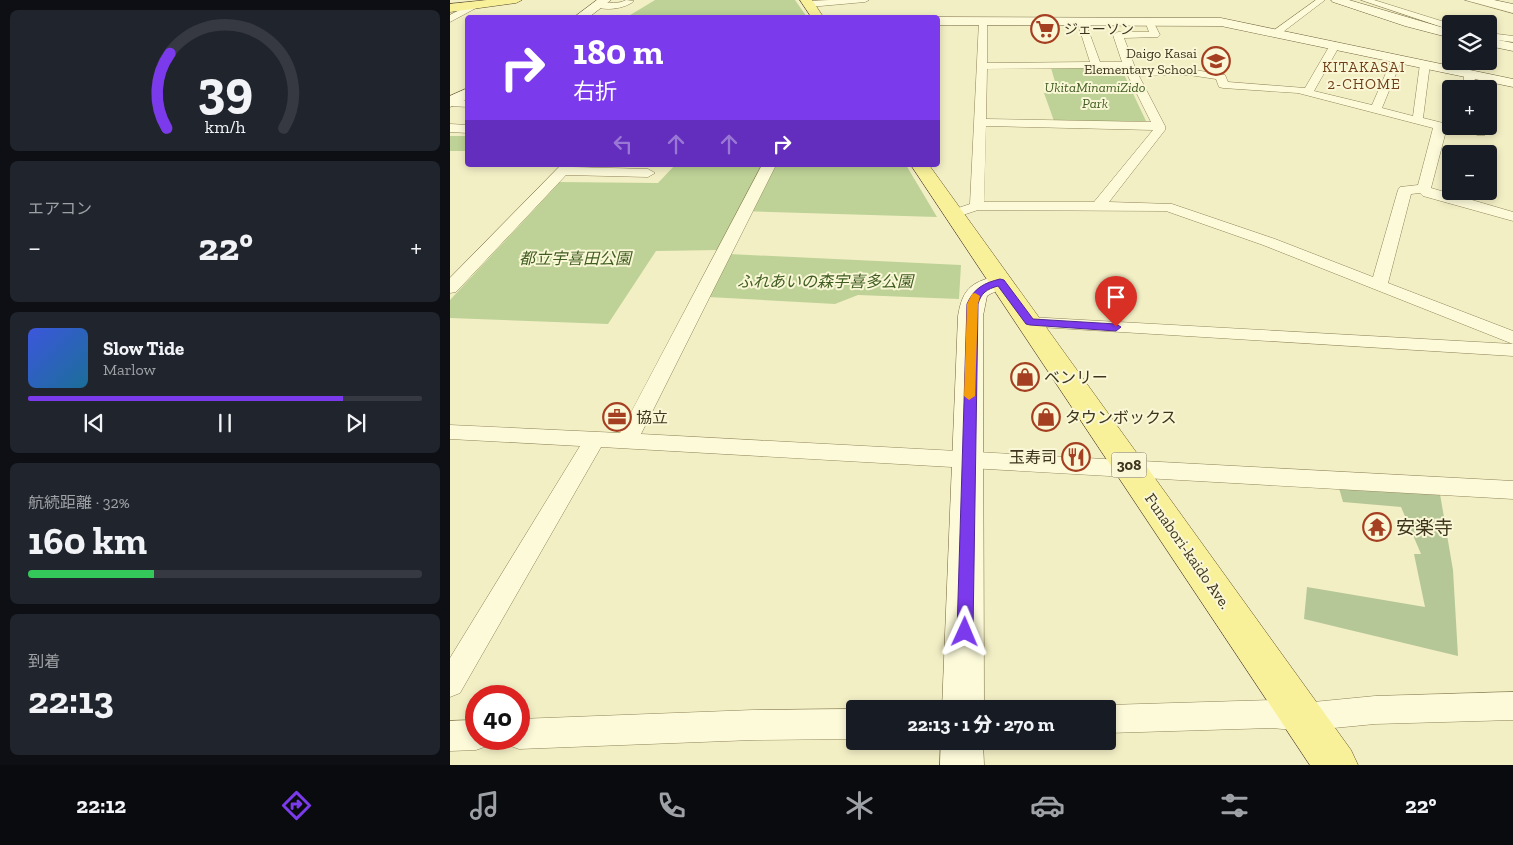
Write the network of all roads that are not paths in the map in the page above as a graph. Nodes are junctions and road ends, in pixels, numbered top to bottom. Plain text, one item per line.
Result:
1 (500, 0) edge
2 (516, 0) edge
3 (865, 0) edge
4 (1320, 0) edge
5 (1337, 0) edge
6 (1365, 0) edge
7 (1469, 0) edge
8 (1479, 0) edge
9 (630, 1) dead end
10 (807, 2) edge
11 (601, 3) edge
12 (475, 5) junction
13 (450, 7) edge
14 (1513, 9) edge
15 (583, 15) edge
16 (816, 15) edge
17 (450, 19) edge
18 (940, 21) edge
19 (983, 21) junction
20 (1081, 21) junction
21 (1149, 21) junction
22 (1442, 24) edge
23 (1442, 32) edge
24 (1276, 33) junction
25 (1497, 37) edge
26 (1513, 38) edge
27 (1497, 44) edge
28 (1335, 45) junction
29 (1513, 47) edge
30 (1398, 58) junction
31 (1424, 64) junction
32 (981, 66) junction
33 (1096, 66) junction
34 (1130, 69) junction
35 (1469, 74) junction
36 (1469, 80) edge
37 (1513, 83) edge
38 (1310, 89) dead end
39 (1378, 106) dead end
40 (1419, 116) dead end
41 (979, 122) junction
42 (1159, 126) junction
43 (450, 128) edge
44 (465, 129) edge
45 (768, 167) edge
46 (922, 167) edge
47 (564, 168) edge
48 (648, 173) dead end
49 (1424, 190) junction
50 (1098, 207) junction
51 (965, 210) junction
52 (1513, 217) edge
53 (1000, 282) junction
54 (452, 284) edge
55 (1379, 284) junction
56 (1030, 322) junction
57 (1513, 338) edge
58 (1513, 350) edge
59 (450, 432) edge
60 (595, 439) junction
61 (626, 440) junction
62 (969, 460) junction
63 (1131, 468) junction
64 (1513, 490) edge
65 (450, 684) edge
66 (963, 700) edge
67 (1513, 706) edge
68 (1303, 717) junction
69 (1116, 719) edge
70 (846, 724) edge
71 (530, 734) edge
72 (465, 735) edge
73 (450, 736) edge
74 (962, 750) edge
75 (962, 765) edge
76 (1336, 765) edge

1 - 13 main road
2 - 12 main road
3 - 10 street
4 - 24 street
5 - 23 street
6 - 22 street
7 - 14 street
8 - 14 street
9 - 11 street
10 - 16 main road
11 - 15 street
12 - 13 main road
12 - 17 street
18 - 19 street
19 - 20 street
19 - 32 street
20 - 21 street
20 - 33 street
21 - 24 street
21 - 34 street
24 - 28 street
25 - 26 street
27 - 29 street
28 - 30 street
28 - 38 street
30 - 31 street
30 - 39 street
31 - 35 street
31 - 40 street
32 - 33 street
32 - 41 street
33 - 34 street
34 - 42 street
34 - 49 street
35 - 36 street
35 - 37 street
41 - 42 street
41 - 51 street
42 - 50 street
43 - 44 street
45 - 61 street
46 - 51 main road, Funabori-kaido Ave. / 308
47 - 48 street
47 - 54 street
49 - 52 street
49 - 55 street
50 - 51 street
50 - 55 street
51 - 53 main road, Funabori-kaido Ave. / 308
53 - 56 main road, Funabori-kaido Ave. / 308
53 - 62 street
55 - 57 street
56 - 58 street
56 - 63 main road, Funabori-kaido Ave. / 308
59 - 60 street
60 - 61 street
60 - 65 street
61 - 62 street
62 - 63 street
62 - 66 street
63 - 64 street
63 - 68 main road, Funabori-kaido Ave. / 308
67 - 68 street
68 - 69 street
68 - 76 main road, Funabori-kaido Ave. / 308
70 - 71 street
72 - 73 street
74 - 75 street

